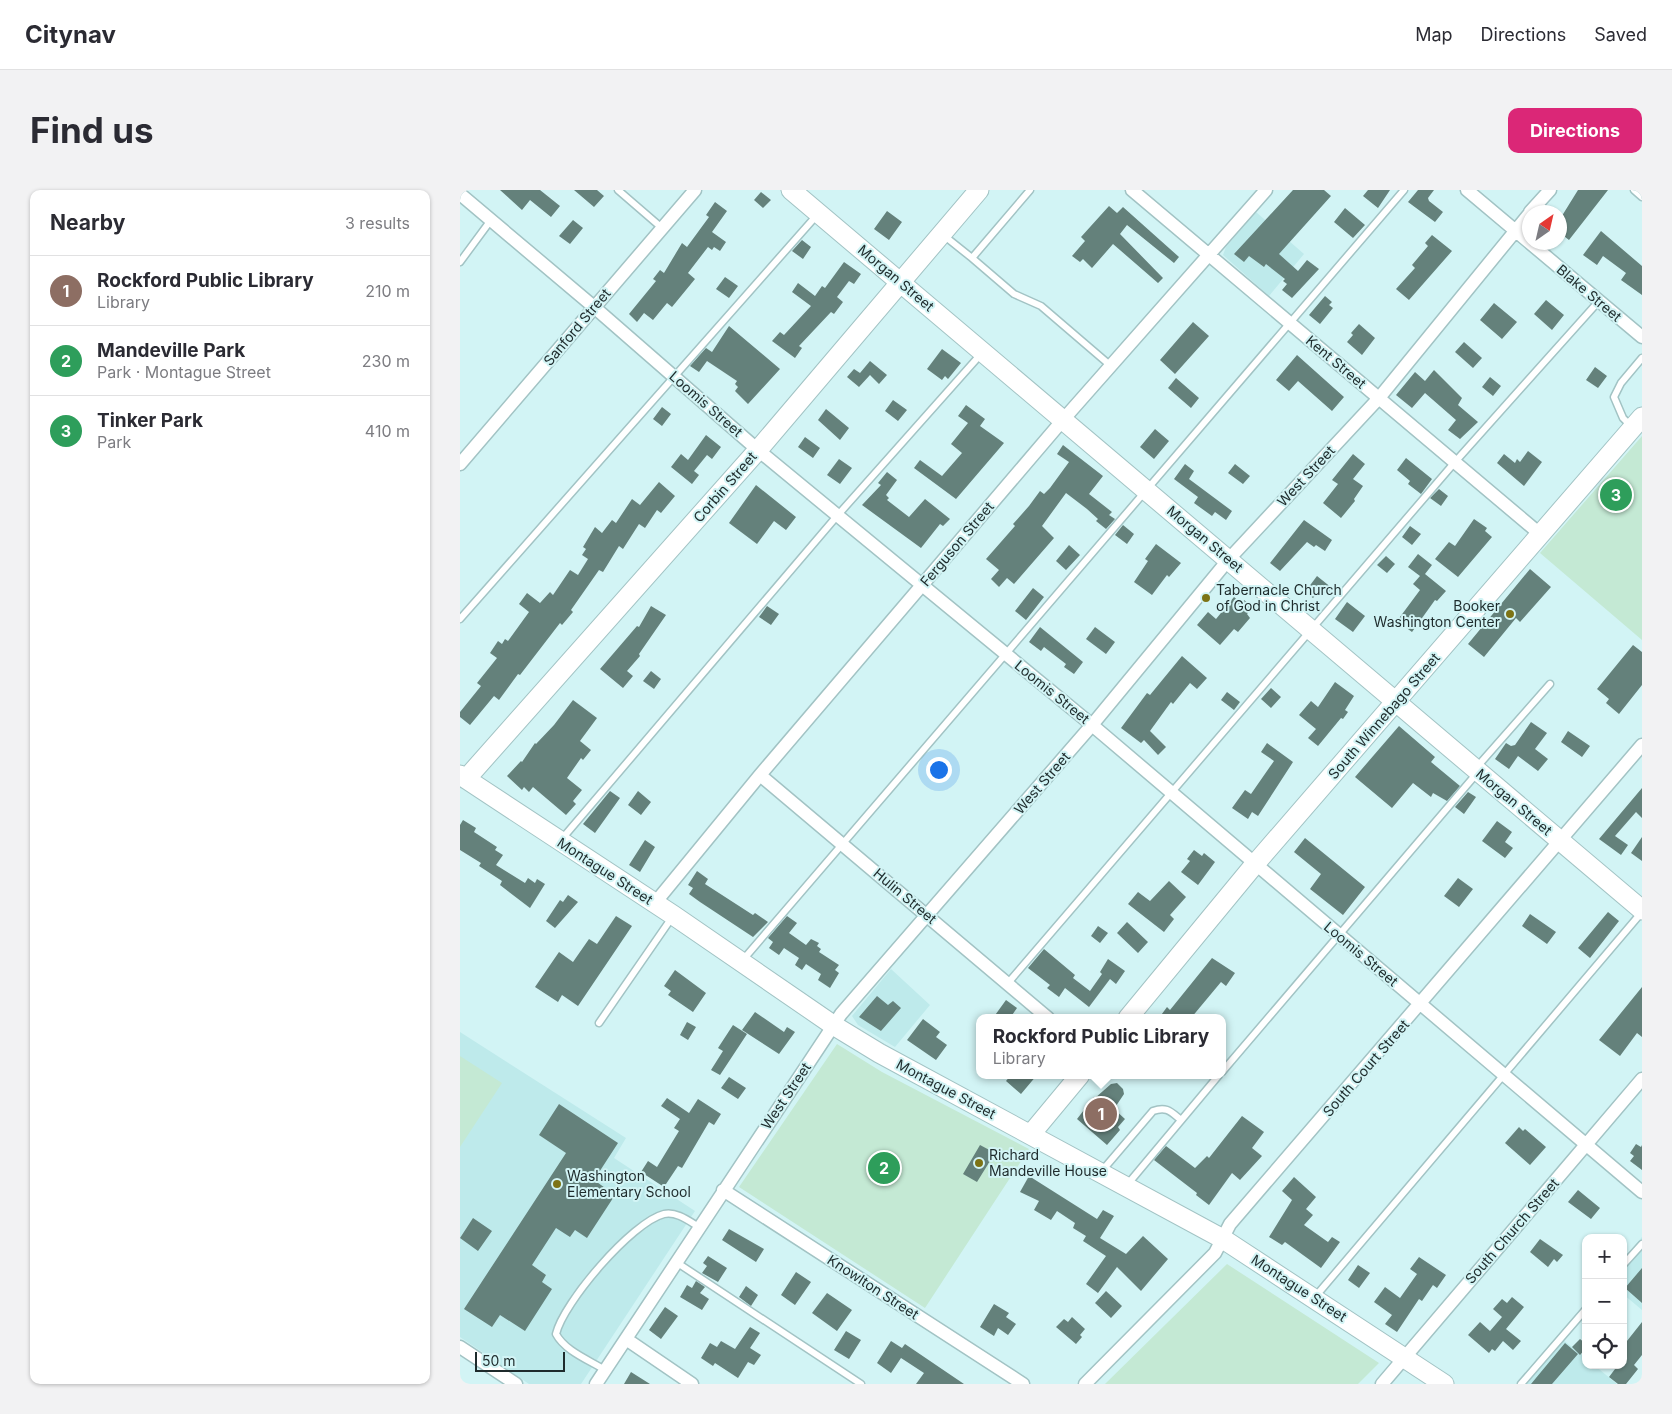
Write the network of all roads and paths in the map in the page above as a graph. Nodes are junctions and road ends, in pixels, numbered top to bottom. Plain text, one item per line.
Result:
1 (618, 190) edge
2 (695, 190) edge
3 (790, 190) edge
4 (1030, 190) edge
5 (1132, 190) edge
6 (1266, 190) edge
7 (1404, 190) edge
8 (1467, 190) edge
9 (1550, 190) edge
10 (1634, 190) edge
11 (973, 193) edge
12 (460, 194) edge
13 (1642, 197) edge
14 (1537, 205) edge
15 (818, 214) junction
16 (491, 220) junction
17 (1522, 223) edge
18 (662, 228) junction
19 (1515, 231) junction
20 (942, 234) junction
21 (1210, 255) junction
22 (972, 258) junction
23 (460, 262) edge
24 (902, 282) junction
25 (1599, 301) junction
26 (594, 306) junction
27 (1289, 322) junction
28 (1642, 337) edge
29 (982, 352) junction
30 (1642, 358) edge
31 (1111, 366) junction
32 (674, 376) junction
33 (1379, 398) junction
34 (1062, 421) junction
35 (1637, 422) edge
36 (758, 450) junction
37 (1455, 462) junction
38 (460, 464) edge
39 (1146, 490) junction
40 (837, 516) junction
41 (1540, 534) junction
42 (1230, 559) junction
43 (922, 586) junction
44 (460, 619) edge
45 (1312, 631) junction
46 (1005, 654) junction
47 (1550, 684) dead end
48 (1398, 702) junction
49 (1092, 725) junction
50 (1642, 746) edge
51 (1477, 770) junction
52 (760, 775) junction
53 (463, 777) edge
54 (1170, 793) junction
55 (1560, 840) junction
56 (560, 841) junction
57 (841, 843) junction
58 (1255, 864) junction
59 (654, 903) junction
60 (1642, 911) edge
61 (673, 915) junction
62 (928, 915) junction
63 (1338, 935) junction
64 (740, 963) junction
65 (1008, 983) junction
66 (1420, 1005) junction
67 (1043, 1014) edge
68 (1131, 1014) edge
69 (599, 1023) dead end
70 (833, 1025) junction
71 (1226, 1067) edge
72 (1502, 1074) junction
73 (1077, 1079) edge
74 (1216, 1079) edge
75 (1642, 1079) edge
76 (1182, 1120) junction
77 (1031, 1134) junction
78 (1586, 1145) junction
79 (1100, 1172) junction
80 (1126, 1187) junction
81 (722, 1190) junction
82 (1642, 1192) edge
83 (699, 1227) junction
84 (1223, 1238) junction
85 (1642, 1244) edge
86 (1627, 1261) edge
87 (676, 1262) junction
88 (1314, 1298) junction
89 (1582, 1314) edge
90 (626, 1339) junction
91 (460, 1347) edge
92 (1403, 1357) junction
93 (605, 1370) junction
94 (516, 1384) edge
95 (596, 1384) edge
96 (692, 1384) edge
97 (861, 1384) edge
98 (1023, 1384) edge
99 (1085, 1384) edge
100 (1382, 1384) edge
101 (1444, 1384) edge
102 (1521, 1384) edge

1 - 18 lane
2 - 18 street, Sanford Street
3 - 15 street, Morgan Street
4 - 22 lane
5 - 21 street, Kent Street
6 - 21 street, Ferguson Street
7 - 27 lane
8 - 19 street, Blake Street
9 - 14 street, West Street
10 - 13 lane
11 - 20 street, Corbin Street
12 - 16 street, Loomis Street
15 - 24 street, Morgan Street
15 - 32 lane
16 - 23 lane
16 - 26 street, Loomis Street
17 - 19 street, West Street
18 - 26 street, Sanford Street
19 - 25 street, Blake Street
19 - 33 street, West Street
20 - 22 lane
20 - 24 street, Corbin Street
21 - 27 street, Kent Street
21 - 31 street, Ferguson Street
22 - 31 lane
24 - 29 street, Morgan Street
24 - 36 street, Corbin Street
25 - 28 street, Blake Street
25 - 37 lane
26 - 32 street, Loomis Street
26 - 38 street, Sanford Street
27 - 33 street, Kent Street
27 - 39 lane
29 - 34 street, Morgan Street
29 - 40 lane
30 - 35 lane
31 - 34 street, Ferguson Street
32 - 36 street, Loomis Street
32 - 44 lane
33 - 37 street, Kent Street
33 - 42 street, West Street
34 - 39 street, Morgan Street
34 - 43 street, Ferguson Street
35 - 41 street, South Winnebago Street
36 - 40 street, Loomis Street
36 - 53 street, Corbin Street
37 - 41 street, Kent Street
37 - 45 lane
39 - 42 street, Morgan Street
39 - 46 lane
40 - 43 street, Loomis Street
40 - 56 lane
41 - 48 street, South Winnebago Street
42 - 45 street, Morgan Street
42 - 49 street, West Street
43 - 46 street, Loomis Street
43 - 52 street, Ferguson Street
45 - 48 street, Morgan Street
45 - 54 lane
46 - 49 street, Loomis Street
46 - 57 lane
47 - 51 lane
48 - 51 street, Morgan Street
48 - 58 street, South Winnebago Street
49 - 54 street, Loomis Street
49 - 62 street, West Street
50 - 55 street, South Court Street
51 - 55 street, Morgan Street
51 - 63 lane
52 - 57 street, Hulin Street
52 - 59 street, Ferguson Street
53 - 56 street, Montague Street
54 - 58 street, Loomis Street
54 - 65 lane
55 - 60 street, Morgan Street
55 - 66 street, South Court Street
56 - 59 street, Montague Street
57 - 62 street, Hulin Street
57 - 64 lane
58 - 63 street, Loomis Street
58 - 68 street, South Winnebago Street
59 - 61 street, Montague Street
60 - 72 lane
61 - 64 street, Montague Street
61 - 69 lane
62 - 65 street, Hulin Street
62 - 70 street, West Street
63 - 66 street, Loomis Street
63 - 71 lane
64 - 70 street, Montague Street
65 - 67 street, Hulin Street
66 - 72 street, Loomis Street
66 - 84 street, South Court Street
70 - 77 street, Montague Street
70 - 81 street, West Street
72 - 78 street, Loomis Street
72 - 88 lane
73 - 77 street
74 - 76 lane
75 - 78 street, South Church Street
76 - 79 lane
76 - 80 lane
77 - 79 street, Montague Street
78 - 82 street, Loomis Street
78 - 92 street, South Church Street
79 - 80 street, Montague Street
80 - 84 street, Montague Street
81 - 83 street, West Street
81 - 98 street, Knowlton Street
83 - 87 street, West Street
83 - 93 lane
84 - 88 street, Montague Street
84 - 99 street, South Court Street
85 - 86 lane
87 - 90 street, West Street
87 - 97 lane
88 - 92 street, Montague Street
89 - 102 lane
90 - 93 street, West Street
90 - 96 street
91 - 94 street
92 - 100 street, South Church Street
92 - 101 street, Montague Street
93 - 95 street, West Street

